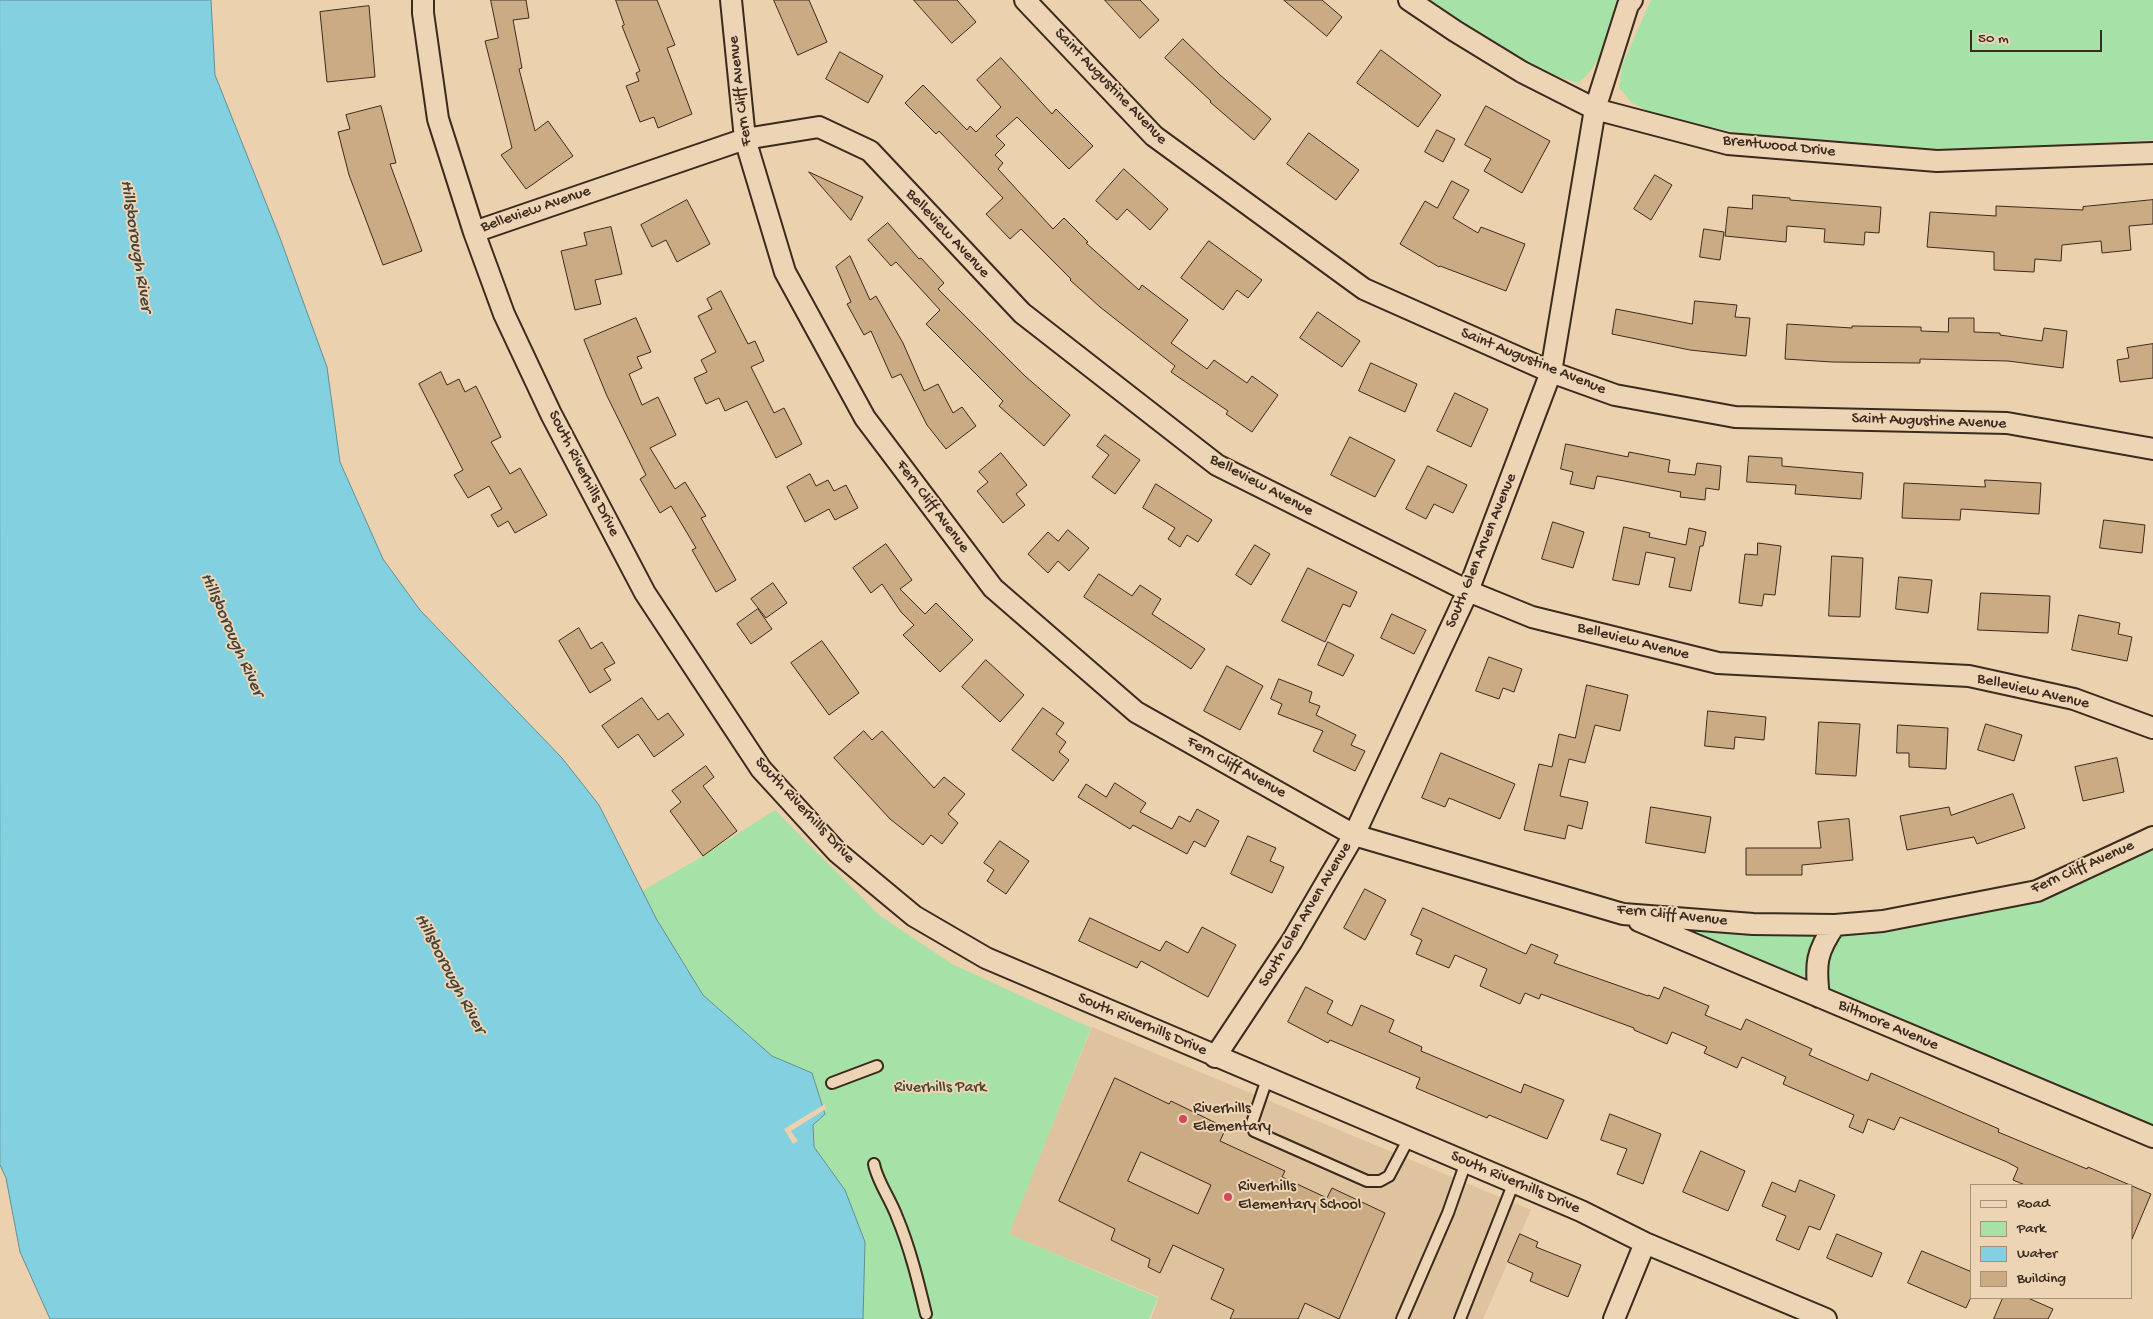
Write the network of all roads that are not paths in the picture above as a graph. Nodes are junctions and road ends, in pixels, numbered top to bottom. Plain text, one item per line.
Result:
1 (423, 0) edge
2 (731, 0) edge
3 (1026, 0) edge
4 (1409, 0) edge
5 (1632, 0) edge
6 (1595, 109) junction
7 (744, 139) junction
8 (2153, 153) edge
9 (474, 232) junction
10 (1551, 372) junction
11 (2153, 449) edge
12 (1468, 591) junction
13 (2153, 728) edge
14 (1354, 834) junction
15 (2153, 836) edge
16 (1623, 914) junction
17 (1835, 925) junction
18 (1819, 997) junction
19 (1215, 1057) junction
20 (877, 1066) dead end
21 (1267, 1079) junction
22 (832, 1083) dead end
23 (2153, 1137) edge
24 (1409, 1138) junction
25 (1466, 1162) junction
26 (874, 1164) dead end
27 (1514, 1182) junction
28 (1645, 1243) junction
29 (926, 1314) dead end
30 (1402, 1319) edge
31 (1460, 1319) edge
32 (1614, 1319) edge
33 (1826, 1319) edge

1 - 9 street, South Riverhills Drive
2 - 7 street, Fern Cliff Avenue
3 - 10 street, Saint Augustine Avenue
4 - 6 street, Brentwood Drive
5 - 6 street, South Glen Arven Avenue
6 - 8 street, Brentwood Drive
6 - 10 street, South Glen Arven Avenue
7 - 9 street, Belleview Avenue
7 - 12 street, Belleview Avenue
7 - 14 street, Fern Cliff Avenue
9 - 19 street, South Riverhills Drive
10 - 11 street, Saint Augustine Avenue
10 - 12 street, South Glen Arven Avenue
12 - 13 street, Belleview Avenue
12 - 14 street, South Glen Arven Avenue
14 - 16 street, Fern Cliff Avenue
14 - 19 street, South Glen Arven Avenue
15 - 17 street, Fern Cliff Avenue
16 - 17 street, Fern Cliff Avenue
16 - 18 street, Biltmore Avenue
17 - 18 street
18 - 23 street, Biltmore Avenue
19 - 21 street, South Riverhills Drive
20 - 22 lane
21 - 24 street, South Riverhills Drive
21 - 24 lane
24 - 25 street, South Riverhills Drive
25 - 27 street, South Riverhills Drive
25 - 30 lane
26 - 29 lane
27 - 28 street, South Riverhills Drive
27 - 31 lane
28 - 32 street
28 - 33 street, South Riverhills Drive

